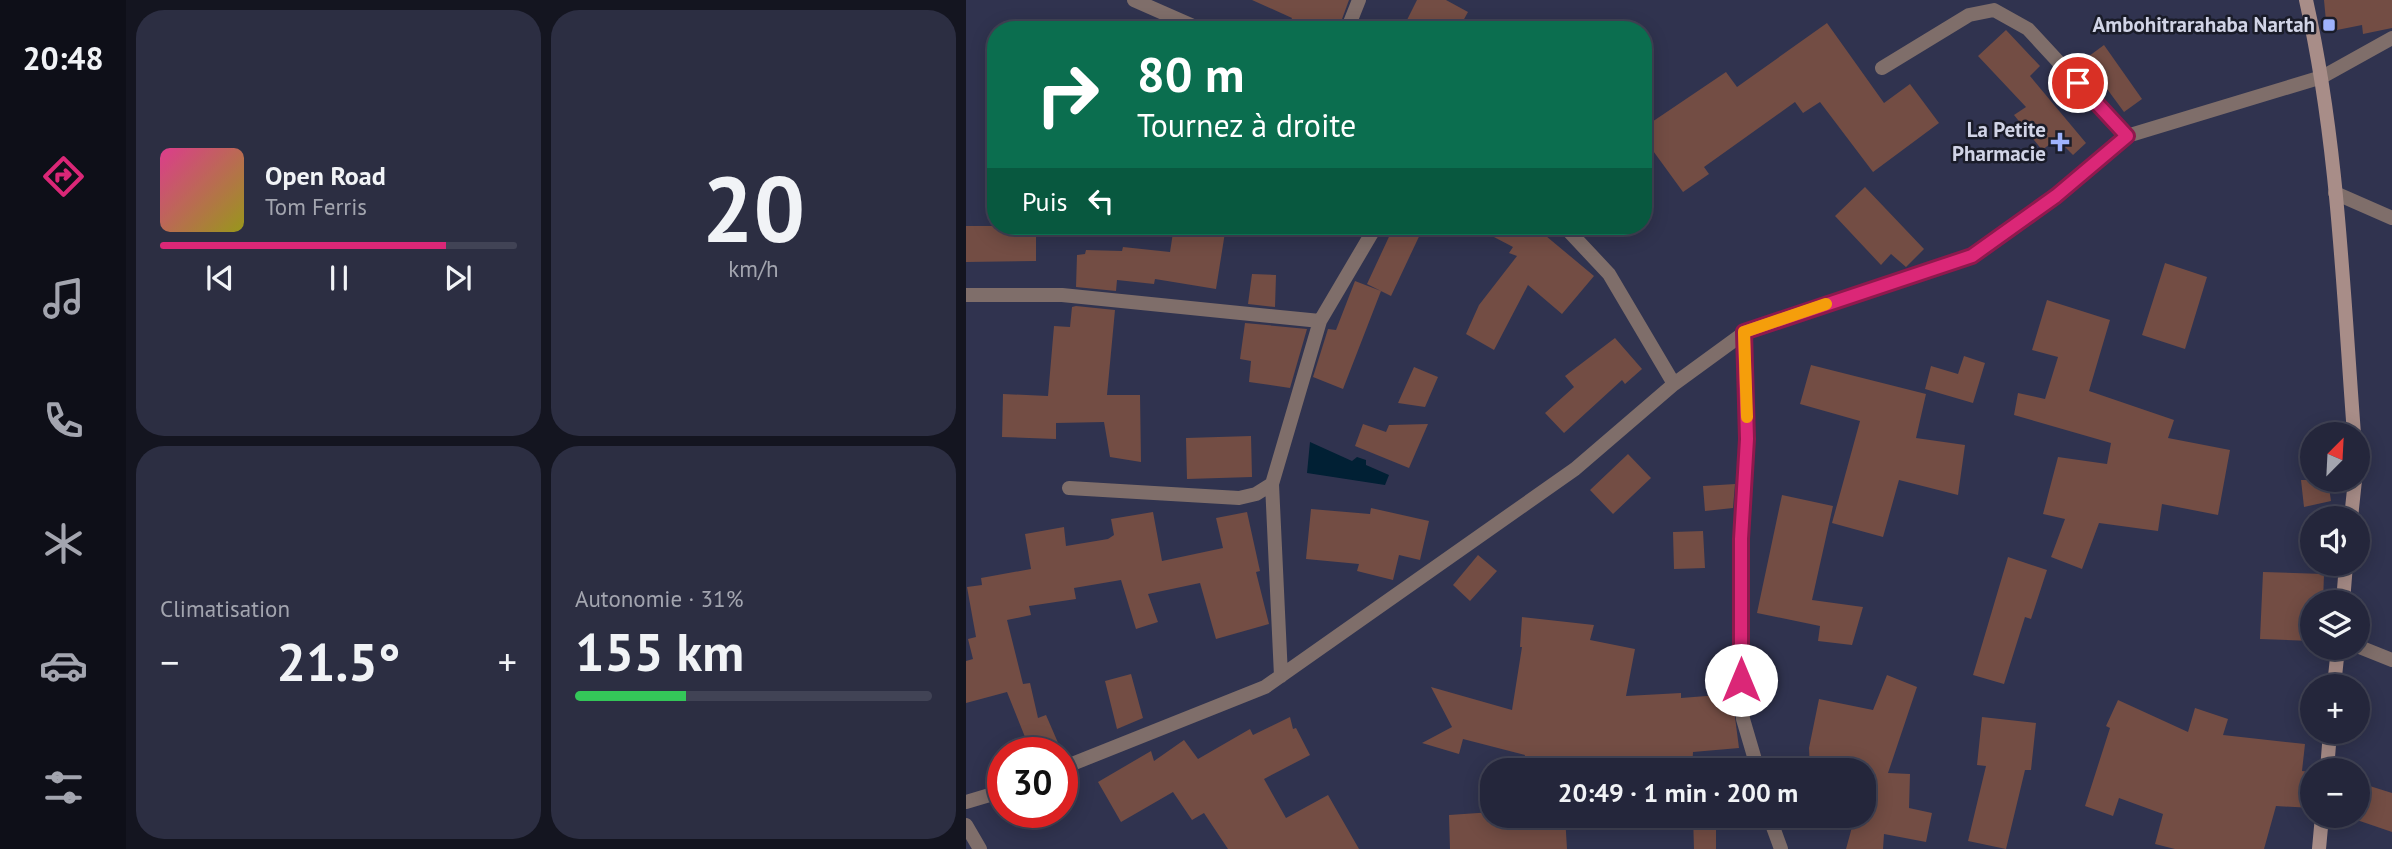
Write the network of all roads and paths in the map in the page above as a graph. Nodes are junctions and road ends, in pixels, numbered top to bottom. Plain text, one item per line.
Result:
1 (1135, 0) edge
2 (1359, 0) edge
3 (2306, 0) edge
4 (1182, 21) edge
5 (1351, 21) edge
6 (2392, 38) edge
7 (1882, 68) dead end
8 (2322, 76) junction
9 (2127, 136) junction
10 (2335, 193) junction
11 (2392, 218) edge
12 (1371, 235) edge
13 (1572, 235) edge
14 (966, 295) edge
15 (1320, 321) junction
16 (1744, 332) junction
17 (1674, 384) junction
18 (2353, 422) edge
19 (1272, 484) junction
20 (1069, 488) dead end
21 (2370, 651) edge
22 (2392, 660) edge
23 (1281, 676) junction
24 (1755, 758) edge
25 (1078, 762) edge
26 (987, 796) edge
27 (966, 802) edge
28 (966, 825) edge
29 (1773, 828) edge
30 (2321, 828) edge
31 (979, 849) edge
32 (1781, 849) edge
33 (2319, 849) edge

1 - 4 street
2 - 5 street
3 - 8 street
6 - 8 street
7 - 9 street
8 - 9 street
8 - 10 street
9 - 16 street
10 - 11 street
10 - 18 street
12 - 15 street
13 - 17 street
14 - 15 street
15 - 19 street
16 - 17 street
16 - 24 street
17 - 23 street
19 - 20 street
19 - 23 street
21 - 22 street
23 - 25 street
26 - 27 street
28 - 31 street
29 - 32 street
30 - 33 street

